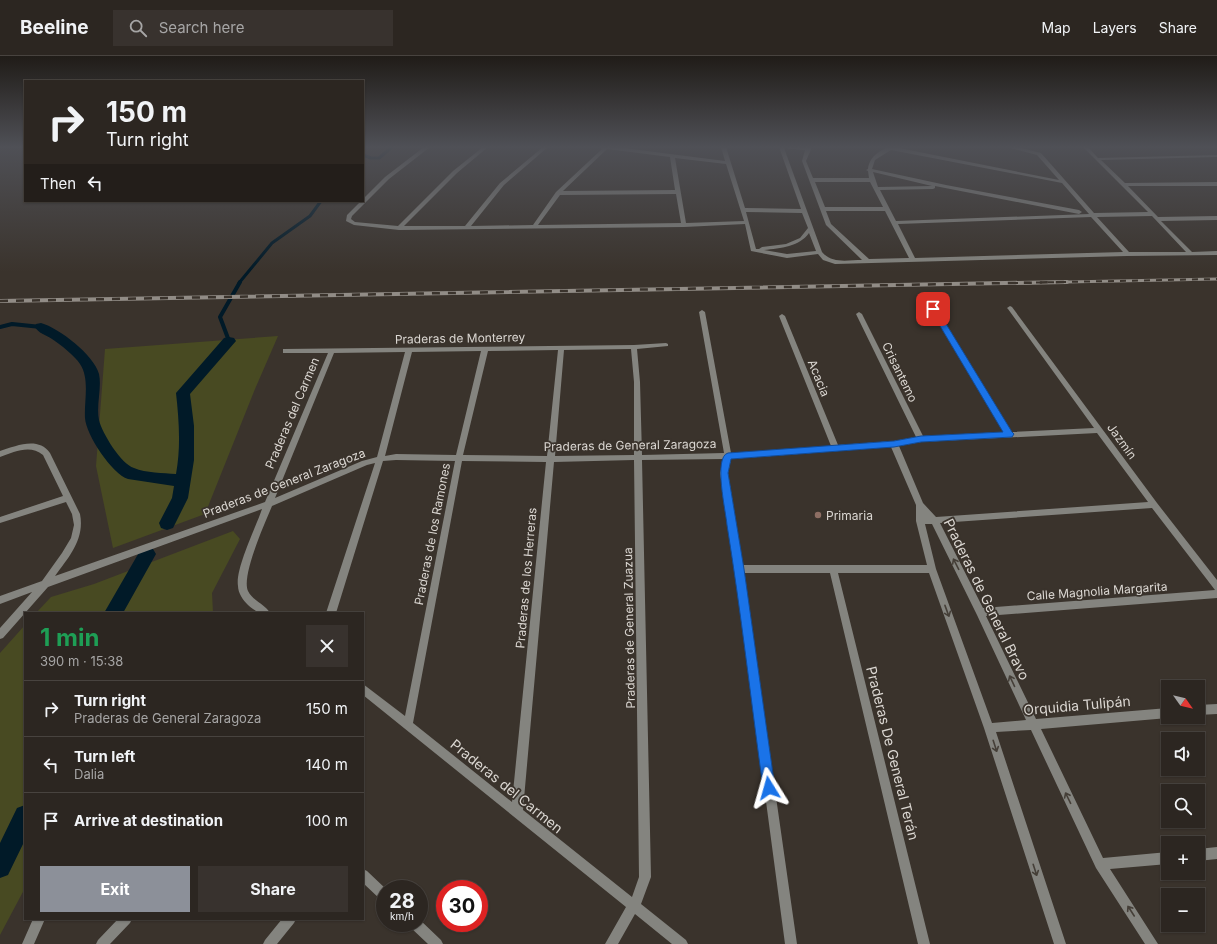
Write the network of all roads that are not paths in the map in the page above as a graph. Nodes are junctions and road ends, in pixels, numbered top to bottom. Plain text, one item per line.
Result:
1 (377, 188) edge
2 (438, 188) edge
3 (498, 188) edge
4 (563, 188) edge
5 (678, 188) edge
6 (737, 188) edge
7 (795, 188) edge
8 (814, 188) edge
9 (891, 188) edge
10 (958, 188) edge
11 (1069, 188) edge
12 (1126, 188) edge
13 (878, 189) joint
14 (679, 192) junction
15 (558, 193) junction
16 (364, 201) edge
17 (363, 202) edge
18 (822, 209) junction
19 (887, 209) junction
20 (743, 210) junction
21 (803, 211) junction
22 (1093, 215) junction
23 (1155, 217) junction
24 (1217, 218) edge
25 (747, 222) junction
26 (894, 223) junction
27 (684, 224) junction
28 (535, 226) junction
29 (467, 227) junction
30 (399, 228) junction
31 (810, 229) junction
32 (753, 250) junction
33 (818, 252) junction
34 (1217, 253) edge
35 (1127, 254) junction
36 (1190, 254) junction
37 (913, 260) junction
38 (868, 262) junction
39 (1010, 308) dead end
40 (933, 309) dead end
41 (702, 312) dead end
42 (859, 314) dead end
43 (782, 316) dead end
44 (666, 345) dead end
45 (634, 347) junction
46 (561, 348) junction
47 (409, 349) junction
48 (485, 349) junction
49 (332, 350) junction
50 (285, 351) dead end
51 (1100, 430) junction
52 (1009, 434) junction
53 (921, 439) junction
54 (894, 444) junction
55 (836, 449) junction
56 (0, 454) edge
57 (728, 456) junction
58 (638, 457) junction
59 (460, 458) junction
60 (380, 459) junction
61 (549, 459) junction
62 (68, 498) junction
63 (268, 504) junction
64 (1154, 505) junction
65 (920, 506) junction
66 (0, 520) edge
67 (934, 520) junction
68 (920, 521) junction
69 (739, 569) junction
70 (833, 569) junction
71 (932, 569) junction
72 (45, 584) junction
73 (1217, 587) edge
74 (1217, 594) edge
75 (0, 600) edge
76 (264, 612) edge
77 (331, 612) edge
78 (980, 612) junction
79 (0, 635) edge
80 (364, 690) edge
81 (1217, 708) edge
82 (1205, 709) edge
83 (1161, 714) edge
84 (408, 724) junction
85 (1032, 724) junction
86 (990, 728) junction
87 (517, 811) junction
88 (1217, 853) edge
89 (1205, 854) edge
90 (1161, 859) edge
91 (1100, 864) junction
92 (364, 876) edge
93 (376, 887) edge
94 (634, 906) junction
95 (39, 920) edge
96 (125, 920) edge
97 (289, 920) edge
98 (424, 932) edge
99 (28, 944) edge
100 (102, 944) edge
101 (269, 944) edge
102 (437, 944) edge
103 (611, 944) edge
104 (682, 944) edge
105 (791, 944) edge
106 (924, 944) edge
107 (1060, 944) edge
108 (1152, 944) edge

1 - 16 street
2 - 30 street
3 - 29 street
4 - 15 street
5 - 14 street
6 - 20 street
7 - 21 street
8 - 18 street
9 - 13 street
10 - 22 street
11 - 22 street
12 - 23 street
13 - 19 street
14 - 15 street
14 - 27 street
15 - 28 street
17 - 30 street
18 - 19 street
18 - 38 street
19 - 26 street
20 - 21 street
20 - 25 street
21 - 31 street
22 - 23 street
22 - 26 street
22 - 35 street
23 - 24 street
23 - 36 street
25 - 27 street
25 - 32 street
26 - 37 street
27 - 28 street
28 - 29 street
29 - 30 street
31 - 32 street
31 - 33 street
32 - 33 street
33 - 38 street
34 - 36 street
35 - 36 street
35 - 37 street
37 - 38 street
39 - 51 street, Jazmín
40 - 52 street
41 - 57 street
42 - 53 street, Crisantemo
43 - 55 street, Acacia
44 - 45 street, Praderas de Monterrey
45 - 46 street, Praderas de Monterrey
45 - 58 street, Praderas de General Zuazua
46 - 48 street, Praderas de Monterrey
46 - 61 street, Praderas de los Herreras
47 - 48 street, Praderas de Monterrey
47 - 49 street, Praderas de Monterrey
47 - 60 street
48 - 59 street, Praderas de los Ramones
49 - 50 street, Praderas de Monterrey
49 - 63 street, Praderas del Carmen
51 - 52 street, Praderas de General Zaragoza
51 - 64 street, Jazmín
52 - 53 street, Praderas de General Zaragoza
53 - 54 street, Praderas de General Zaragoza
54 - 55 street, Praderas de General Zaragoza
54 - 65 street
55 - 57 street, Praderas de General Zaragoza
56 - 62 street
57 - 58 street, Praderas de General Zaragoza
57 - 69 street
58 - 61 street, Praderas de General Zaragoza
58 - 94 street, Praderas de General Zuazua
59 - 60 street, Praderas de General Zaragoza
59 - 61 street, Praderas de General Zaragoza
59 - 84 street, Praderas de los Ramones
60 - 63 street, Praderas de General Zaragoza
60 - 77 street
61 - 87 street, Praderas de los Herreras
62 - 66 street
62 - 72 street
63 - 72 street, Praderas de General Zaragoza
63 - 76 street, Praderas del Carmen
64 - 67 street
64 - 73 street, Jazmín
65 - 67 street, Praderas de General Bravo
65 - 68 street
67 - 68 street
78 -> 67 street, Praderas de General Bravo
68 - 71 street
69 - 70 street
69 - 105 street
70 - 71 street
70 - 106 street, Praderas De General Terán
71 -> 86 street
72 - 75 street
72 - 79 street
74 - 78 street, Calle Magnolia Margarita
85 -> 78 street, Praderas de General Bravo
80 - 84 street, Praderas del Carmen
81 - 82 street
83 - 85 street, Orquidia Tulipán
84 - 87 street, Praderas del Carmen
85 - 86 street, Orquidia Tulipán
91 -> 85 street, Praderas de General Bravo
86 -> 107 street
87 - 94 street, Praderas del Carmen
88 - 89 street
90 - 91 street
108 -> 91 street, Praderas de General Bravo
92 - 93 street
94 - 103 street, Praderas de General Zuazua
94 - 104 street, Praderas del Carmen
95 - 99 street
96 - 100 street
97 - 101 street
98 - 102 street

